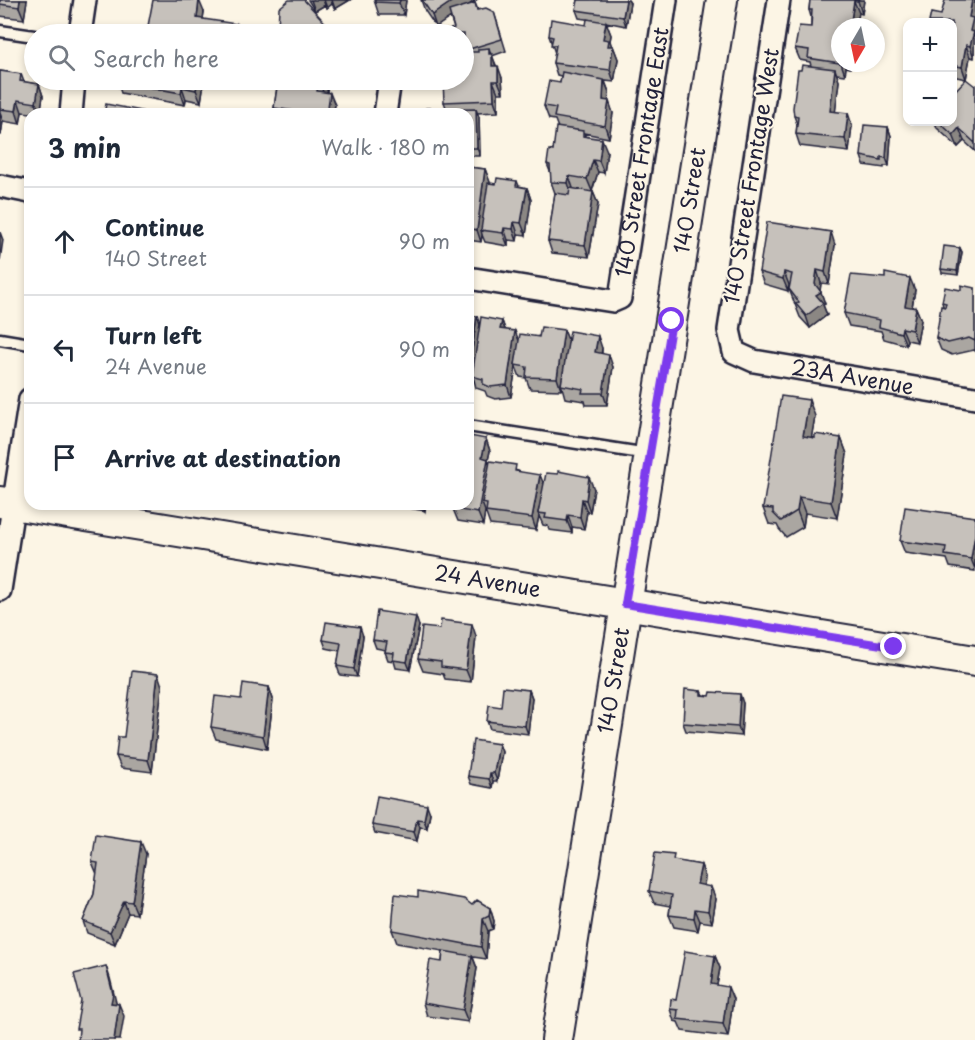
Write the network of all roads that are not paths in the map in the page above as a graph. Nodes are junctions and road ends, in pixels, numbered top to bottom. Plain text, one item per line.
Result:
1 (85, 0) edge
2 (666, 0) edge
3 (722, 0) edge
4 (779, 0) edge
5 (81, 24) edge
6 (0, 31) edge
7 (24, 35) edge
8 (74, 90) edge
9 (389, 90) edge
10 (72, 108) edge
11 (386, 108) edge
12 (0, 186) edge
13 (24, 191) edge
14 (474, 279) edge
15 (0, 339) edge
16 (24, 343) edge
17 (734, 352) joint
18 (975, 398) edge
19 (24, 425) edge
20 (474, 427) edge
21 (652, 454) junction
22 (6, 503) edge
23 (24, 506) edge
24 (49, 510) edge
25 (0, 590) edge
26 (625, 604) junction
27 (975, 661) edge
28 (557, 1040) edge

1 - 5 street
2 - 14 street, 140 Street Frontage East
3 - 21 main road, 140 Street
4 - 17 street, 140 Street Frontage West
6 - 7 lane
8 - 10 street
9 - 11 street
12 - 13 street
15 - 16 lane
17 - 18 street, 23A Avenue
19 - 22 street
20 - 21 lane
21 - 26 main road, 140 Street
22 - 23 main road, 24 Avenue
22 - 25 street
24 - 26 main road, 24 Avenue
26 - 27 main road, 24 Avenue
26 - 28 main road, 140 Street

